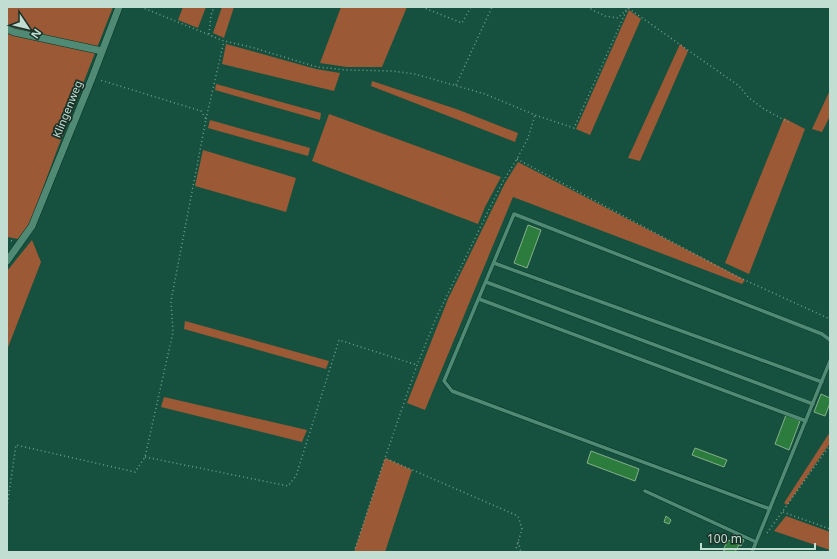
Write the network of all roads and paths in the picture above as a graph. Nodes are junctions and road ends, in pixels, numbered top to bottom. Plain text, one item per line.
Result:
1 (119, 7) edge
2 (141, 7) edge
3 (214, 7) edge
4 (422, 7) edge
5 (471, 7) edge
6 (492, 7) edge
7 (587, 7) edge
8 (628, 7) edge
9 (7, 29) edge
10 (209, 35) junction
11 (224, 41) junction
12 (102, 51) junction
13 (92, 78) junction
14 (456, 86) junction
15 (535, 115) junction
16 (206, 119) junction
17 (790, 122) dead end
18 (517, 159) junction
19 (7, 261) edge
20 (494, 263) junction
21 (486, 282) junction
22 (479, 299) junction
23 (830, 319) edge
24 (830, 340) edge
25 (830, 361) edge
26 (417, 365) junction
27 (822, 382) junction
28 (813, 404) junction
29 (806, 421) junction
30 (830, 445) edge
31 (145, 458) junction
32 (385, 458) junction
33 (645, 491) dead end
34 (7, 507) edge
35 (770, 509) junction
36 (782, 512) junction
37 (830, 529) edge
38 (518, 542) junction
39 (756, 542) junction
40 (354, 552) edge
41 (515, 552) edge
42 (521, 552) edge
43 (752, 552) edge

1 - 12 street, Klingenweg
2 - 10 path
3 - 10 path
4 - 5 path
6 - 14 path
7 - 8 path
8 - 15 path
8 - 17 path
9 - 12 street
10 - 11 path
11 - 14 path
11 - 16 path
12 - 13 street, Klingenweg
13 - 16 path
13 - 19 street, Klingenweg
14 - 15 path
15 - 18 path
16 - 31 path
18 - 23 path
18 - 26 path
20 - 21 lane
20 - 24 lane
20 - 27 lane
21 - 22 lane
21 - 28 lane
22 - 29 lane
22 - 35 lane
25 - 27 lane
26 - 31 path
26 - 32 path
27 - 28 lane
28 - 29 lane
29 - 35 lane
30 - 36 path
31 - 34 path
32 - 38 path
32 - 40 path
33 - 39 lane
35 - 39 lane
36 - 37 path
36 - 39 path
38 - 41 path
38 - 42 path
39 - 43 lane

